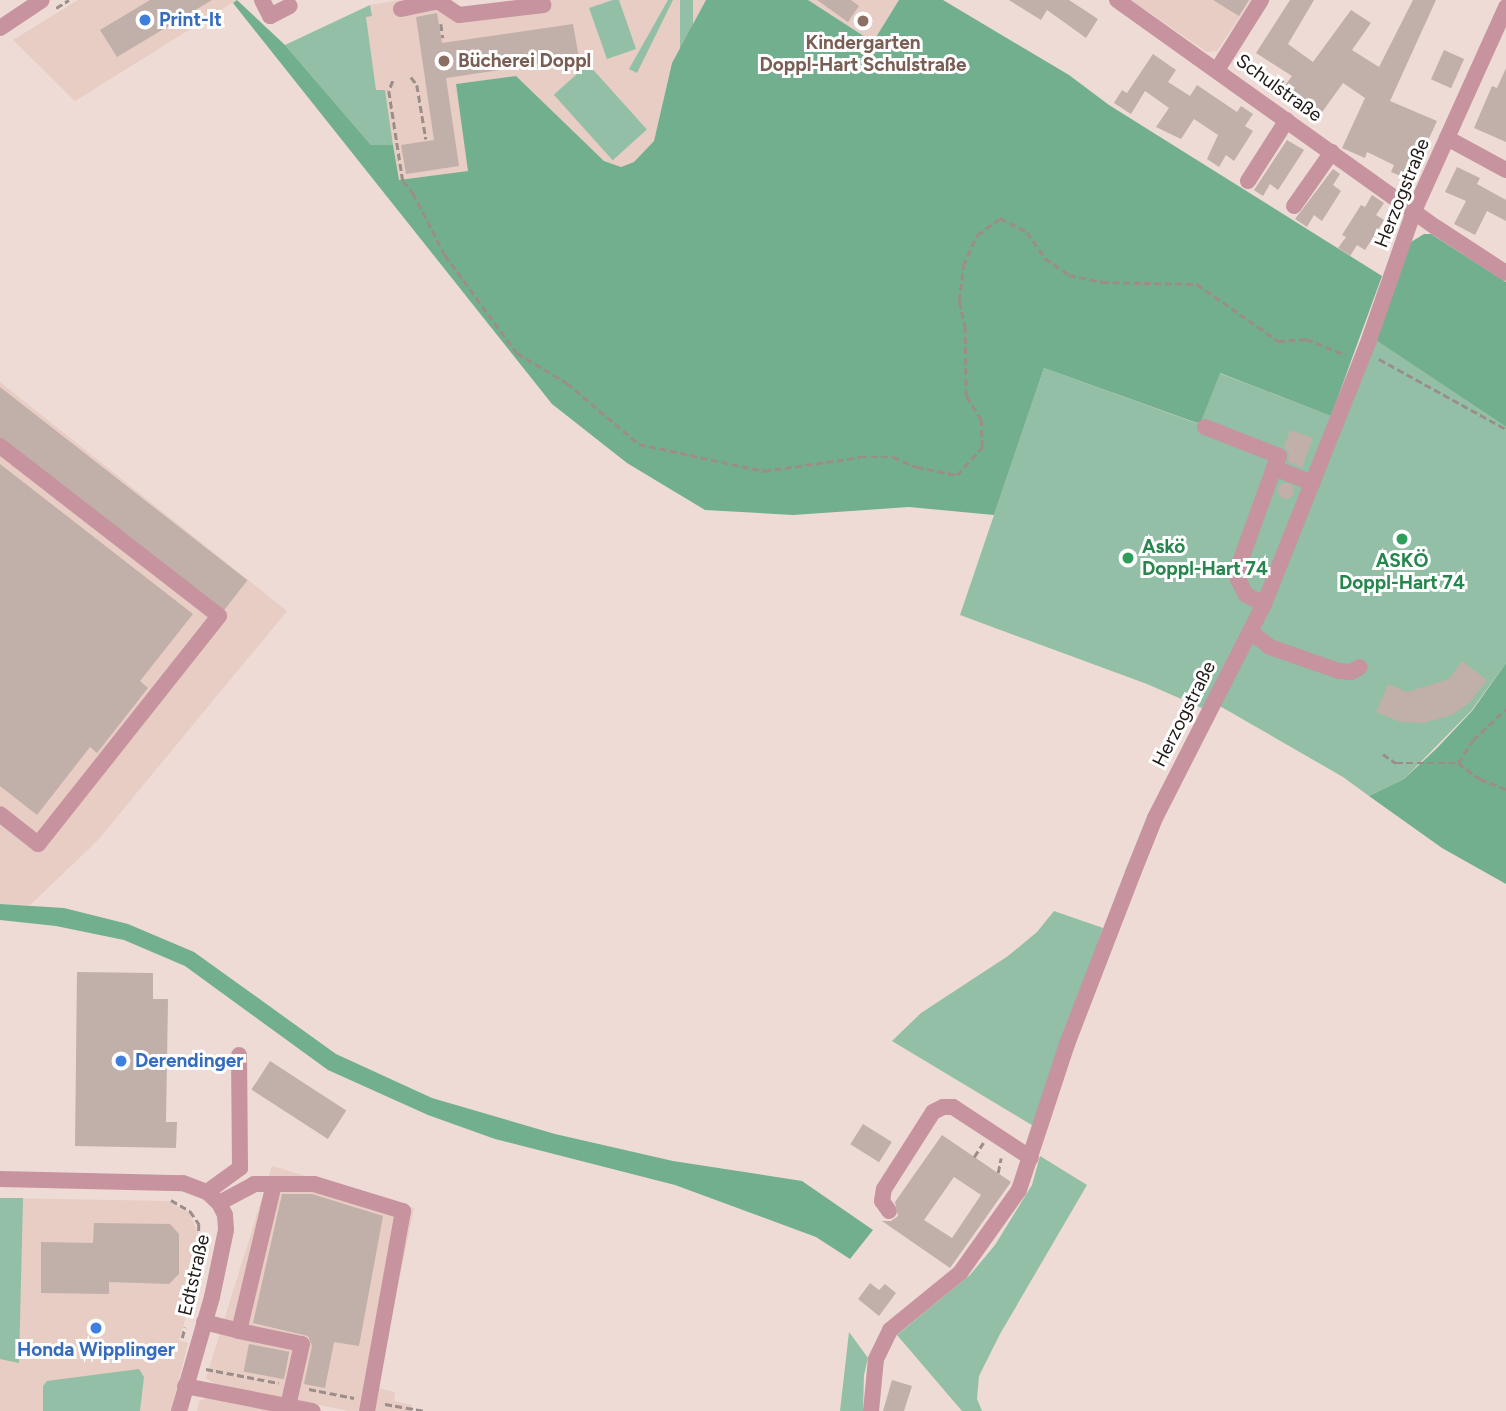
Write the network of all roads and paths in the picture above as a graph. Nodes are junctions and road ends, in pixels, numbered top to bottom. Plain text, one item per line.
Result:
1 (42, 0) edge
2 (261, 0) edge
3 (1117, 0) edge
4 (1261, 0) edge
5 (542, 5) dead end
6 (290, 6) dead end
7 (1506, 7) edge
8 (401, 9) dead end
9 (0, 28) edge
10 (1217, 69) junction
11 (411, 77) dead end
12 (1283, 80) dead end
13 (393, 81) dead end
14 (1277, 83) dead end
15 (1287, 120) junction
16 (1447, 138) junction
17 (426, 139) dead end
18 (1332, 152) junction
19 (1506, 170) edge
20 (1248, 181) dead end
21 (1294, 206) dead end
22 (1414, 212) junction
23 (1506, 273) edge
24 (1362, 356) junction
25 (1205, 427) dead end
26 (1506, 429) edge
27 (0, 446) edge
28 (1274, 468) junction
29 (1312, 483) junction
30 (1264, 604) junction
31 (1250, 631) junction
32 (1360, 667) dead end
33 (1506, 709) edge
34 (1383, 754) dead end
35 (1458, 763) junction
36 (1506, 789) edge
37 (0, 814) edge
38 (239, 1055) dead end
39 (1031, 1158) junction
40 (0, 1179) edge
41 (274, 1184) junction
42 (213, 1197) junction
43 (167, 1199) dead end
44 (889, 1211) dead end
45 (195, 1293) dead end
46 (196, 1320) junction
47 (239, 1331) junction
48 (182, 1338) dead end
49 (206, 1368) dead end
50 (185, 1386) junction
51 (293, 1386) junction
52 (289, 1406) junction
53 (368, 1406) edge
54 (179, 1411) edge
55 (313, 1411) edge
56 (423, 1411) edge
57 (871, 1411) edge

1 - 9 street
2 - 6 street
3 - 10 street, Schulstraße
4 - 10 street
5 - 8 street
7 - 16 street, Herzogstraße
10 - 15 street, Schulstraße
11 - 17 path
12 - 14 path
13 - 24 path
15 - 18 street, Schulstraße
15 - 20 street
16 - 19 street
16 - 22 street, Herzogstraße
18 - 21 street
18 - 22 street, Schulstraße
22 - 23 street, Schulstraße
22 - 24 street, Herzogstraße
24 - 26 path
24 - 29 street, Herzogstraße
25 - 28 street
27 - 37 street
28 - 29 street
28 - 30 street
29 - 30 street, Herzogstraße
30 - 31 street, Herzogstraße
31 - 32 street
31 - 39 street, Herzogstraße
33 - 35 path
34 - 35 path
35 - 36 path
38 - 42 street
39 - 44 street
39 - 57 street, Herzogstraße
40 - 42 street
41 - 42 street
41 - 47 street
41 - 53 street
42 - 46 street, Edtstraße
43 - 45 path
46 - 47 street
46 - 48 path
46 - 50 street, Edtstraße
47 - 51 street
49 - 51 path
50 - 52 street
50 - 54 street, Edtstraße
51 - 52 street
51 - 53 path
52 - 55 street
53 - 56 path

